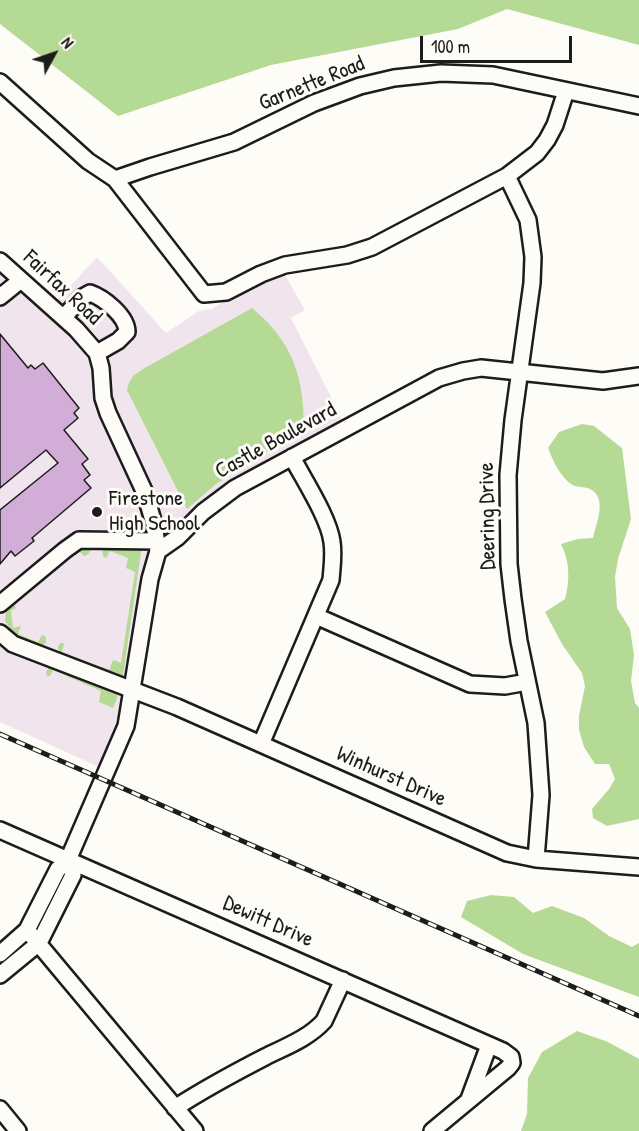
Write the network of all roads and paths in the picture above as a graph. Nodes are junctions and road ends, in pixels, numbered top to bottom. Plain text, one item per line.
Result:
1 (0, 82) edge
2 (566, 91) junction
3 (639, 106) edge
4 (507, 176) junction
5 (115, 179) junction
6 (0, 261) edge
7 (21, 280) junction
8 (0, 297) edge
9 (64, 317) junction
10 (97, 353) junction
11 (519, 371) junction
12 (639, 376) edge
13 (292, 457) junction
14 (157, 546) junction
15 (0, 604) edge
16 (316, 616) junction
17 (0, 633) edge
18 (527, 682) junction
19 (134, 690) junction
20 (261, 744) junction
21 (0, 830) edge
22 (536, 859) junction
23 (68, 860) junction
24 (639, 867) edge
25 (27, 930) junction
26 (39, 943) junction
27 (0, 954) edge
28 (0, 975) edge
29 (343, 980) junction
30 (489, 1045) junction
31 (468, 1102) junction
32 (176, 1107) junction
33 (0, 1109) edge
34 (18, 1131) edge
35 (195, 1131) edge
36 (432, 1131) edge

1 - 5 street
2 - 3 street, Garnette Road
2 - 4 street
2 - 5 street, Garnette Road
4 - 5 street
4 - 11 street, Deering Drive
6 - 7 street, Fairfax Road
7 - 8 street
7 - 9 street, Fairfax Road
9 - 10 street, Fairfax Road
9 - 10 street
10 - 14 street, Fairfax Road
11 - 12 street, Castle Boulevard
11 - 13 street, Castle Boulevard
11 - 18 street, Deering Drive
13 - 14 street, Castle Boulevard
13 - 16 street
14 - 15 street
14 - 19 street
16 - 18 street
16 - 20 street
17 - 19 street, Winhurst Drive
18 - 22 street, Deering Drive
19 - 20 street, Winhurst Drive
19 - 23 street
20 - 22 street, Winhurst Drive
21 - 23 street, Dewitt Drive
22 - 24 street, Winhurst Drive
23 - 25 street
23 - 26 street
23 - 29 street, Dewitt Drive
25 - 26 street
25 - 27 street
26 - 28 street
26 - 32 street
29 - 30 street, Dewitt Drive
29 - 32 street
30 - 31 street
30 - 31 street, Dewitt Drive
31 - 36 street
32 - 35 street
33 - 34 street

